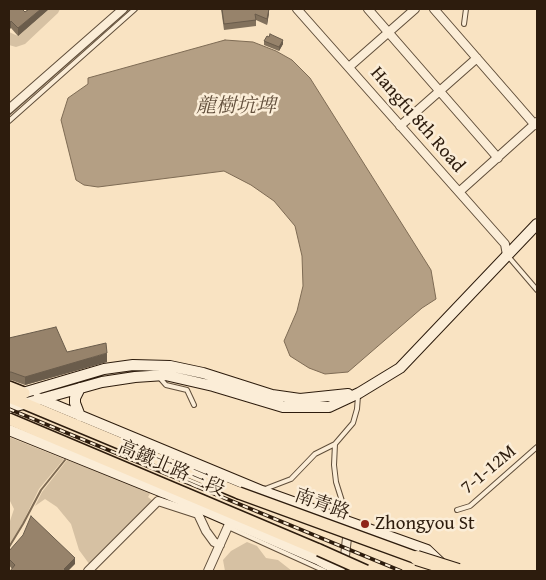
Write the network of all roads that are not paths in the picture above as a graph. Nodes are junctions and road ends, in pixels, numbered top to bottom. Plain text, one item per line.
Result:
1 (123, 9) edge
2 (134, 9) edge
3 (297, 9) edge
4 (368, 9) edge
5 (415, 9) edge
6 (434, 9) edge
7 (466, 9) edge
8 (464, 24) dead end
9 (388, 32) junction
10 (477, 58) junction
11 (348, 67) junction
12 (440, 91) junction
13 (9, 109) edge
14 (9, 121) edge
15 (536, 124) edge
16 (400, 126) junction
17 (498, 158) junction
18 (459, 192) junction
19 (537, 224) edge
20 (507, 256) junction
21 (537, 290) edge
22 (157, 371) junction
23 (9, 387) edge
24 (80, 388) junction
25 (359, 393) junction
26 (9, 397) edge
27 (25, 398) junction
28 (40, 399) junction
29 (194, 404) dead end
30 (9, 408) edge
31 (80, 416) junction
32 (9, 419) edge
33 (9, 430) edge
34 (336, 444) junction
35 (537, 447) edge
36 (262, 491) junction
37 (239, 493) joint
38 (162, 497) junction
39 (457, 510) dead end
40 (349, 522) junction
41 (229, 524) junction
42 (220, 546) junction
43 (417, 558) junction
44 (345, 560) junction
45 (327, 568) edge
46 (88, 571) edge
47 (208, 571) edge
48 (340, 571) edge
49 (343, 571) edge
50 (366, 571) edge
51 (448, 571) edge
52 (458, 571) edge

1 - 13 street
2 - 14 lane
3 - 11 street, Hangfu 8th Road
4 - 9 street
5 - 9 street
6 - 10 street
7 - 8 lane
9 - 11 street
9 - 12 street
10 - 12 street
10 - 15 street
11 - 16 street, Hangfu 8th Road
12 - 16 street
12 - 17 street
15 - 17 street
16 - 18 street, Hangfu 8th Road
17 - 18 street
18 - 20 street, Hangfu 8th Road
19 - 20 main road
20 - 21 lane
20 - 25 main road
22 - 24 main road
22 - 25 main road
22 - 27 main road
22 - 29 lane
23 - 27 main road, 高鐵北路三段
24 - 28 main road
24 - 31 main road
25 - 34 lane
26 - 27 main road, 高鐵北路三段
27 - 28 main road, 高鐵北路三段
27 - 30 main road
27 - 37 main road, 高鐵北路三段
28 - 31 main road, 高鐵北路三段
31 - 36 main road, 高鐵北路三段
32 - 50 main road, 高鐵北路三段, bridge
33 - 38 main road, 高鐵北路三段
34 - 36 lane
34 - 40 lane
35 - 39 lane, 7-1-12M
36 - 40 main road, 南青路
37 - 43 main road, 南青路, bridge
38 - 41 main road, 高鐵北路三段
38 - 42 street
38 - 46 street
40 - 44 street
40 - 51 main road, 南青路
41 - 42 street
41 - 45 main road
42 - 47 street
43 - 51 main road, 南青路, bridge
43 - 52 highway, bridge
44 - 45 main road
44 - 49 street
45 - 48 main road

